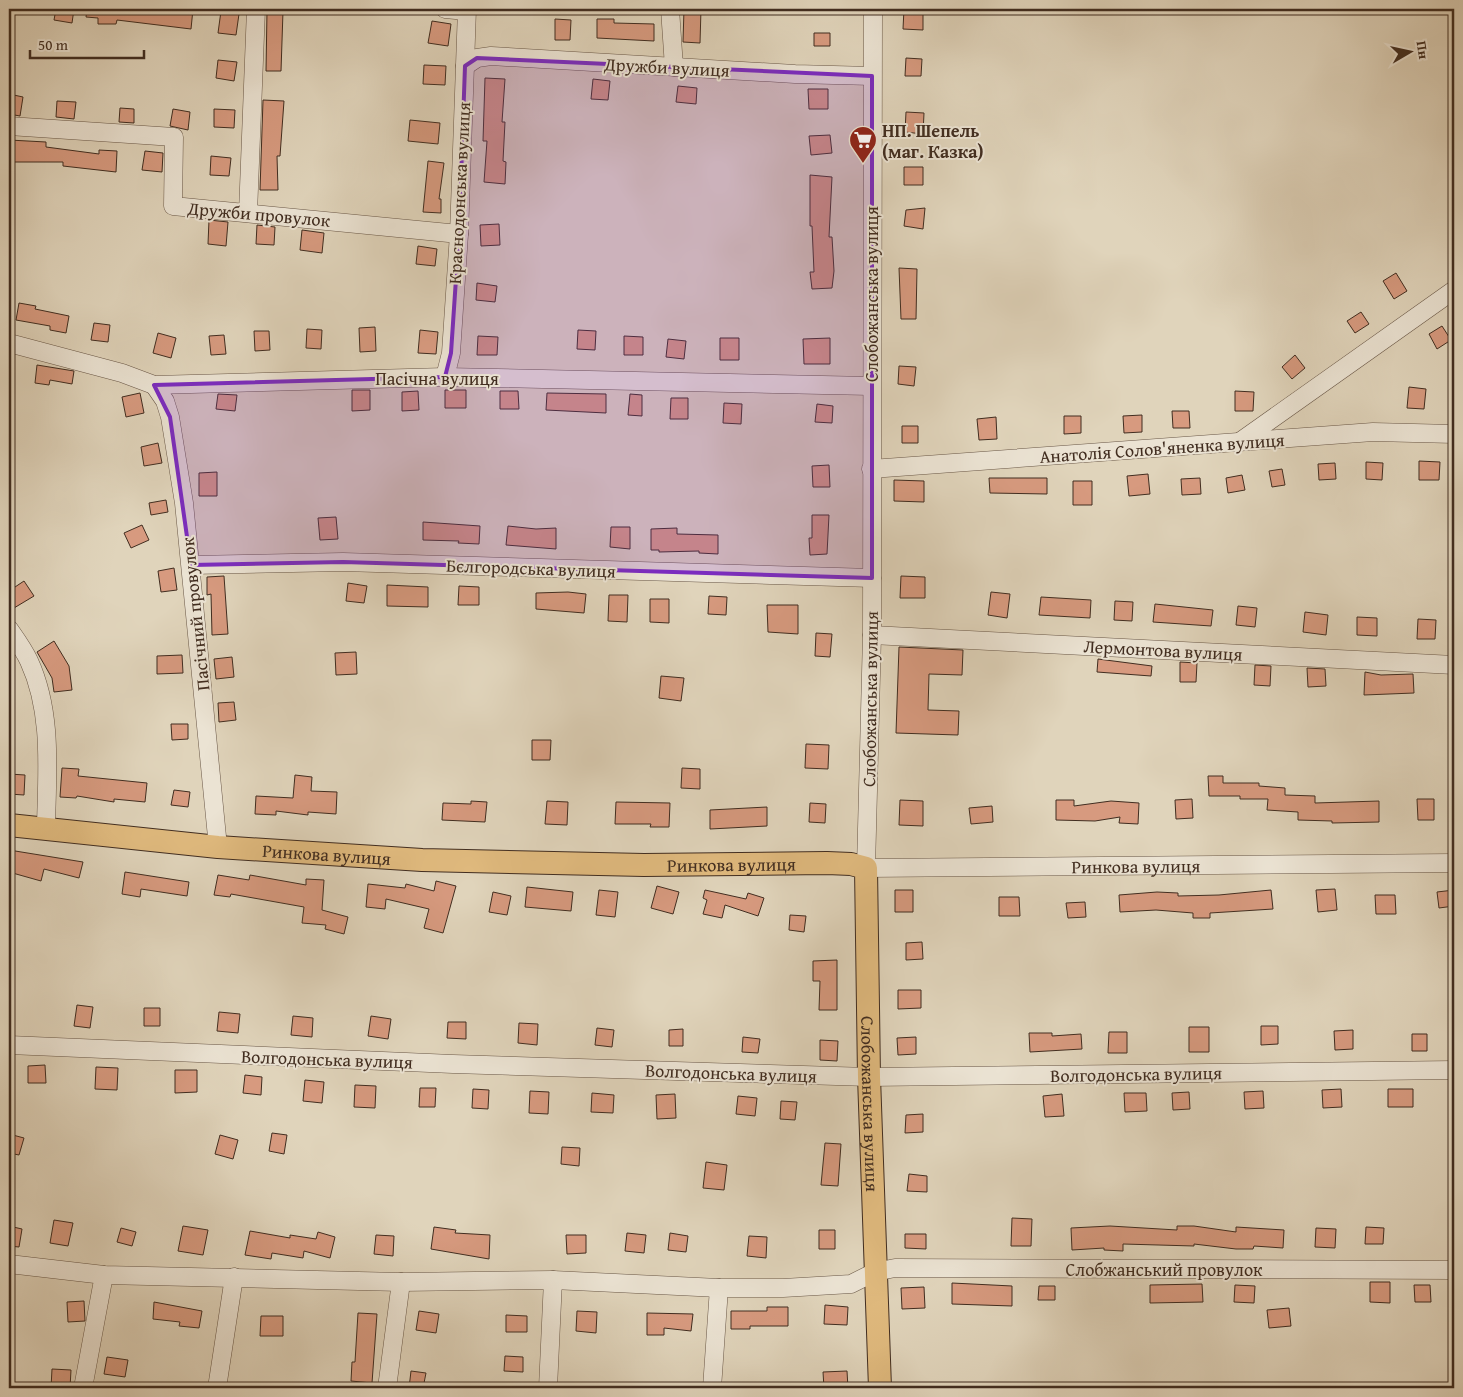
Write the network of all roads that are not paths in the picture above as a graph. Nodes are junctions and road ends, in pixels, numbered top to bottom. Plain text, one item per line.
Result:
1 (256, 9) edge
2 (445, 9) edge
3 (670, 9) edge
4 (873, 9) edge
5 (467, 10) edge
6 (465, 66) junction
7 (674, 67) junction
8 (872, 76) junction
9 (9, 126) edge
10 (248, 213) junction
11 (459, 234) junction
12 (1454, 290) edge
13 (9, 343) edge
14 (445, 376) junction
15 (154, 385) junction
16 (871, 386) junction
17 (1454, 434) edge
18 (1237, 443) junction
19 (871, 469) junction
20 (191, 565) junction
21 (872, 578) junction
22 (9, 629) edge
23 (872, 635) junction
24 (1454, 665) edge
25 (9, 825) edge
26 (46, 827) junction
27 (218, 847) junction
28 (1454, 863) edge
29 (866, 868) junction
30 (9, 1045) edge
31 (1454, 1070) edge
32 (869, 1077) junction
33 (9, 1264) edge
34 (1454, 1270) edge
35 (874, 1272) junction
36 (104, 1275) junction
37 (234, 1277) junction
38 (553, 1280) junction
39 (401, 1282) junction
40 (719, 1288) junction
41 (83, 1388) edge
42 (217, 1388) edge
43 (387, 1388) edge
44 (548, 1388) edge
45 (712, 1388) edge
46 (880, 1388) edge

1 - 10 street
2 - 5 street
3 - 7 street
4 - 8 street, Слобожанська вулиця
5 - 6 street, Краснодонська вулиця
6 - 7 street, Дружби вулиця
6 - 11 street, Краснодонська вулиця
7 - 8 street, Дружби вулиця
8 - 16 street, Слобожанська вулиця
9 - 10 street, Дружби провулок
10 - 11 street, Дружби провулок
11 - 14 street, Краснодонська вулиця
12 - 18 street
13 - 15 street, Пасічна вулиця
14 - 15 street, Пасічна вулиця
14 - 16 street, Пасічна вулиця
15 - 20 street, Пасічний провулок
16 - 19 street, Слобожанська вулиця
17 - 18 street, Анатолія Солов'яненка вулиця
18 - 19 street, Анатолія Солов'яненка вулиця
19 - 21 street, Слобожанська вулиця
20 - 21 street, Бєлгородська вулиця
20 - 27 street, Пасічний провулок
21 - 23 street, Слобожанська вулиця
22 - 26 street
23 - 24 street, Лермонтова вулиця
23 - 29 street, Слобожанська вулиця
25 - 26 main road, Ринкова вулиця
26 - 27 main road, Ринкова вулиця
27 - 29 main road, Ринкова вулиця
28 - 29 street, Ринкова вулиця
29 - 32 main road, Слобожанська вулиця
30 - 32 street, Волгодонська вулиця
31 - 32 street, Волгодонська вулиця
32 - 35 main road, Слобожанська вулиця
33 - 36 street, Слобжанський провулок
34 - 35 street, Слобжанський провулок
35 - 40 street, Слобжанський провулок
35 - 46 main road, Слобожанська вулиця
36 - 37 street, Слобжанський провулок
36 - 41 street
37 - 39 street, Слобжанський провулок
37 - 42 street
38 - 39 street, Слобжанський провулок
38 - 40 street, Слобжанський провулок
38 - 44 street
39 - 43 street
40 - 45 street

